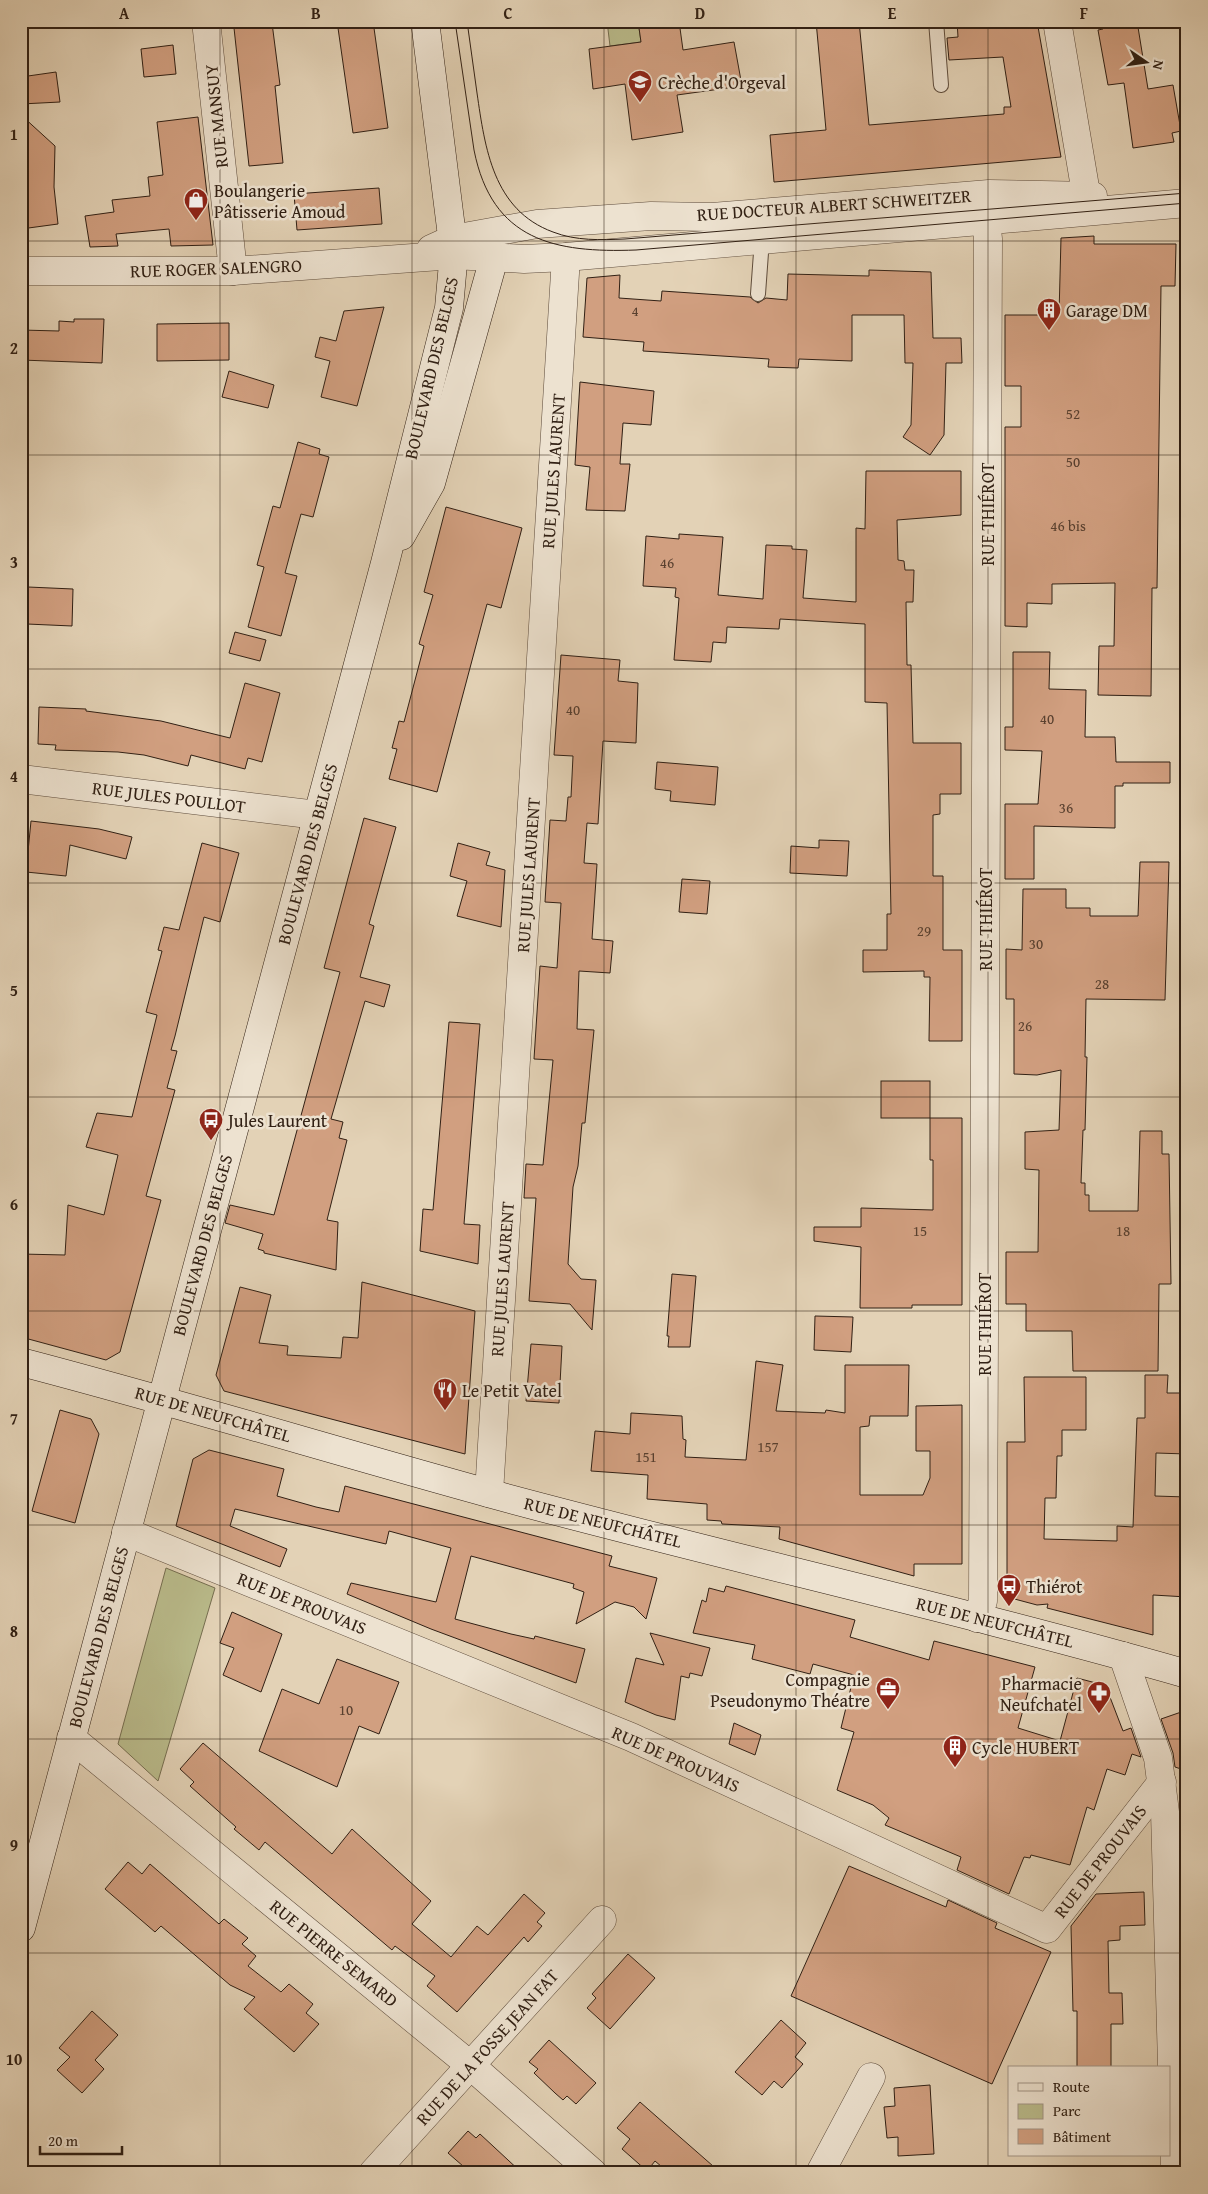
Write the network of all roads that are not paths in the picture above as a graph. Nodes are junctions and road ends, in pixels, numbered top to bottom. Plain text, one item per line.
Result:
1 (206, 21) edge
2 (425, 21) edge
3 (936, 21) edge
4 (1057, 21) edge
5 (941, 85) dead end
6 (1187, 192) edge
7 (1088, 203) junction
8 (1187, 203) edge
9 (986, 220) junction
10 (762, 239) junction
11 (453, 247) junction
12 (566, 257) junction
13 (494, 258) junction
14 (21, 271) edge
15 (234, 271) junction
16 (758, 294) dead end
17 (385, 563) junction
18 (21, 779) edge
19 (317, 815) junction
20 (21, 1362) edge
21 (161, 1399) junction
22 (489, 1493) junction
23 (126, 1532) junction
24 (977, 1618) junction
25 (1123, 1656) junction
26 (1187, 1674) edge
27 (71, 1738) junction
28 (1162, 1782) junction
29 (602, 1920) dead end
30 (21, 1928) edge
31 (470, 2065) junction
32 (871, 2077) dead end
33 (373, 2173) edge
34 (593, 2173) edge
35 (820, 2173) edge
36 (1175, 2173) edge

1 - 15 street, RUE MANSUY
2 - 11 street, BOULEVARD DES BELGES
3 - 5 lane
4 - 7 street
6 - 7 street, RUE DOCTEUR ALBERT SCHWEITZER
7 - 8 street, RUE DOCTEUR ALBERT SCHWEITZER
7 - 9 street, RUE DOCTEUR ALBERT SCHWEITZER
7 - 11 street, RUE DOCTEUR ALBERT SCHWEITZER
9 - 10 street, RUE DOCTEUR ALBERT SCHWEITZER
9 - 24 street, RUE THIÉROT
10 - 12 street, RUE DOCTEUR ALBERT SCHWEITZER
10 - 16 lane, RUE DOCTEUR ALBERT SCHWEITZER
11 - 13 street, RUE DOCTEUR ALBERT SCHWEITZER
11 - 15 street, RUE ROGER SALENGRO
11 - 17 street, BOULEVARD DES BELGES
12 - 13 street, RUE DOCTEUR ALBERT SCHWEITZER
12 - 22 street, RUE JULES LAURENT
13 - 17 street, BOULEVARD DES BELGES
14 - 15 street, RUE ROGER SALENGRO
17 - 19 street, BOULEVARD DES BELGES
18 - 19 street, RUE JULES POULLOT
19 - 21 street, BOULEVARD DES BELGES
20 - 21 street, RUE DE NEUFCHÂTEL
21 - 22 street, RUE DE NEUFCHÂTEL
21 - 23 street, BOULEVARD DES BELGES
22 - 24 street, RUE DE NEUFCHÂTEL
23 - 27 street, BOULEVARD DES BELGES
23 - 28 street, RUE DE PROUVAIS
24 - 25 street, RUE DE NEUFCHÂTEL
25 - 26 street, RUE DE NEUFCHÂTEL
25 - 28 street
27 - 30 street, BOULEVARD DES BELGES
27 - 31 street, RUE PIERRE SEMARD
28 - 36 street
29 - 31 street, RUE DE LA FOSSE JEAN FAT
31 - 33 street, RUE DE LA FOSSE JEAN FAT
31 - 34 street, RUE PIERRE SEMARD
32 - 35 street

